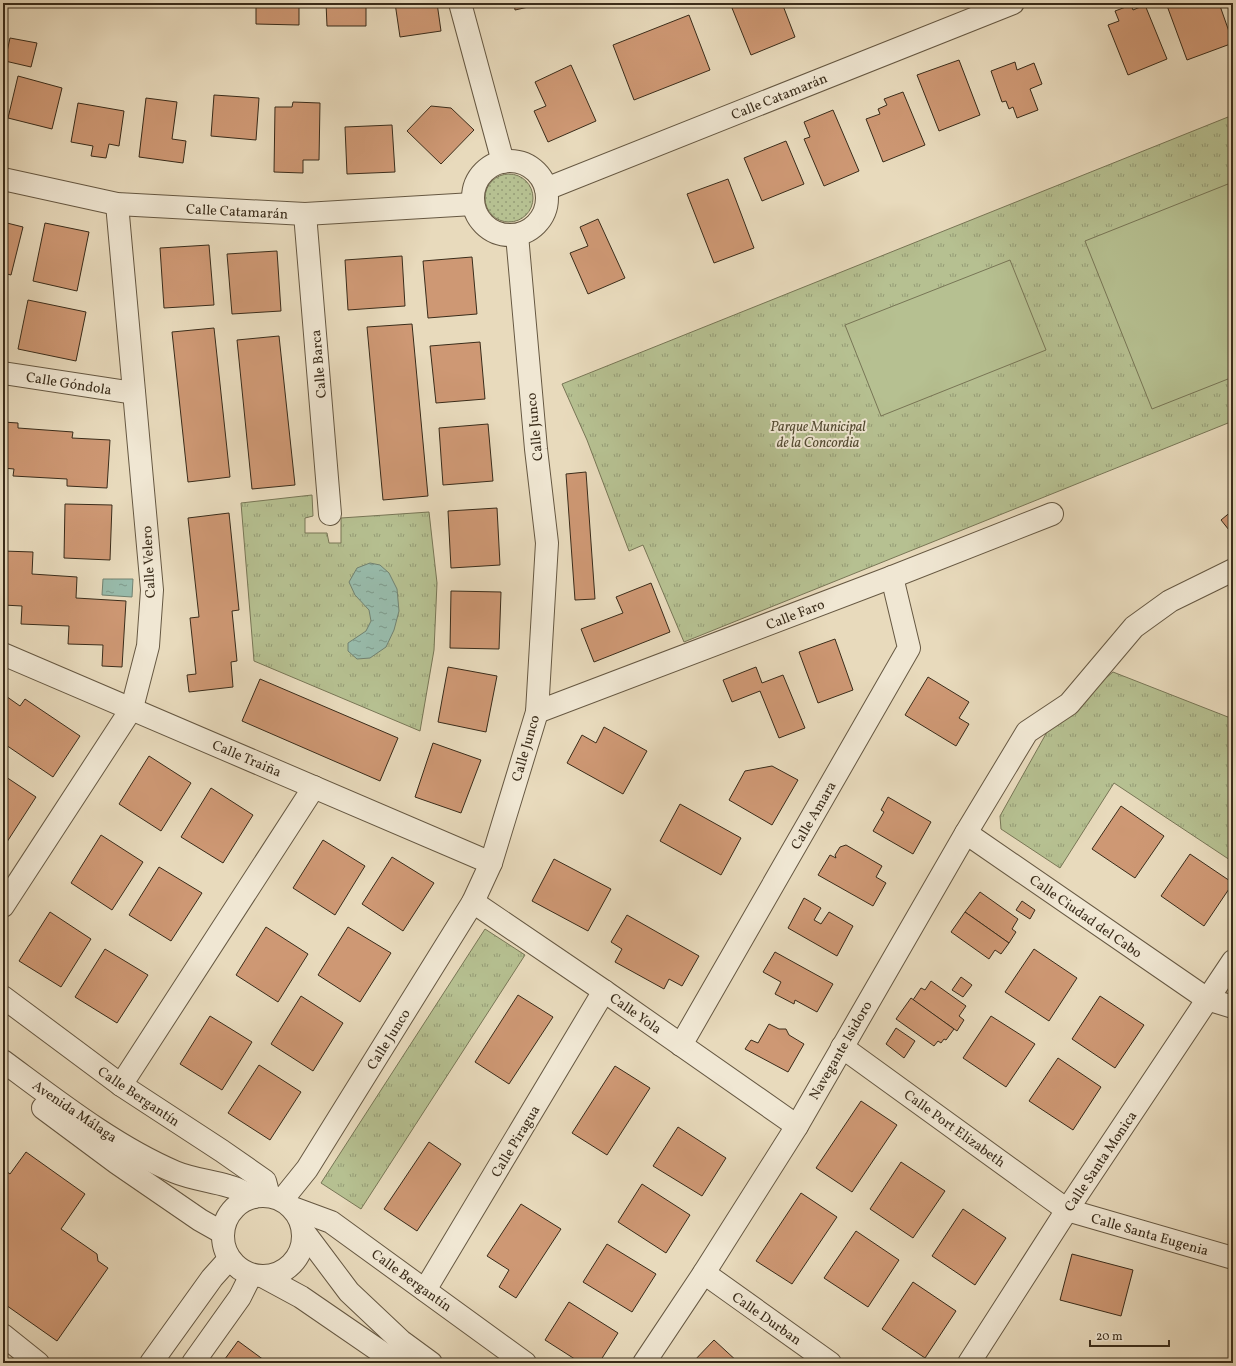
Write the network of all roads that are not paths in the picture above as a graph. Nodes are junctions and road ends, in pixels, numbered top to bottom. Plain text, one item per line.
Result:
1 (460, 3) edge
2 (1013, 3) edge
3 (503, 162) junction
4 (3, 179) edge
5 (546, 189) junction
6 (117, 204) junction
7 (473, 204) junction
8 (305, 214) junction
9 (517, 235) junction
10 (3, 372) edge
11 (134, 393) junction
12 (330, 514) dead end
13 (1052, 514) dead end
14 (1233, 570) edge
15 (892, 577) junction
16 (3, 654) edge
17 (132, 708) junction
18 (537, 712) junction
19 (314, 787) junction
20 (966, 833) junction
21 (490, 863) junction
22 (473, 902) junction
23 (3, 906) edge
24 (1233, 961) edge
25 (604, 991) junction
26 (3, 997) edge
27 (1207, 999) junction
28 (1233, 1007) edge
29 (681, 1045) junction
30 (842, 1047) junction
31 (3, 1061) edge
32 (3, 1078) edge
33 (121, 1085) junction
34 (797, 1126) junction
35 (274, 1200) junction
36 (1067, 1210) junction
37 (304, 1232) junction
38 (223, 1233) junction
39 (1233, 1258) edge
40 (229, 1259) junction
41 (704, 1273) junction
42 (257, 1276) junction
43 (425, 1290) junction
44 (3, 1335) edge
45 (38, 1363) edge
46 (151, 1363) edge
47 (193, 1363) edge
48 (398, 1363) edge
49 (431, 1363) edge
50 (525, 1363) edge
51 (644, 1363) edge
52 (830, 1363) edge
53 (969, 1363) edge

1 - 3 street
2 - 5 street, Calle Catamarán
3 - 5 street
3 - 7 street
4 - 6 street, Calle Catamarán
5 - 9 street
6 - 8 street, Calle Catamarán
6 - 11 street, Calle Velero
7 - 8 street, Calle Catamarán
7 - 9 street
8 - 12 street, Calle Barca
9 - 18 street, Calle Junco
10 - 11 street, Calle Góndola
11 - 17 street, Calle Velero
13 - 15 street, Calle Faro
14 - 20 street, Navegante Isidoro
15 - 18 street, Calle Faro
15 - 29 street, Calle Amara
16 - 17 street, Calle Traiña
17 - 19 street, Calle Traiña
17 - 23 street, Calle Velero
18 - 21 street, Calle Junco
19 - 21 street, Calle Traiña
19 - 33 street
20 - 27 street, Calle Ciudad del Cabo
20 - 30 street, Navegante Isidoro
21 - 22 street, Calle Junco
22 - 25 street, Calle Yola
22 - 35 street, Calle Junco
24 - 27 street, Calle Santa Monica
25 - 29 street, Calle Yola
25 - 43 street, Calle Piragua
26 - 33 street, Calle Bergantín
27 - 28 street, Calle Ciudad del Cabo
27 - 36 street, Calle Santa Monica
29 - 34 street, Calle Yola
30 - 34 street, Navegante Isidoro
30 - 36 street, Calle Port Elizabeth
31 - 35 street, Avenida Málaga
32 - 38 street, Avenida Málaga
33 - 35 street, Calle Bergantín
34 - 41 street, Navegante Isidoro
35 - 37 street
35 - 38 street
35 - 43 street, Calle Bergantín
36 - 39 street, Calle Santa Eugenia
36 - 53 street, Calle Santa Monica
37 - 42 street
37 - 49 street
38 - 40 street
40 - 42 street
40 - 46 street
41 - 51 street, Navegante Isidoro
41 - 52 street, Calle Durban
42 - 47 street
42 - 48 street
43 - 50 street, Calle Bergantín
44 - 45 street

